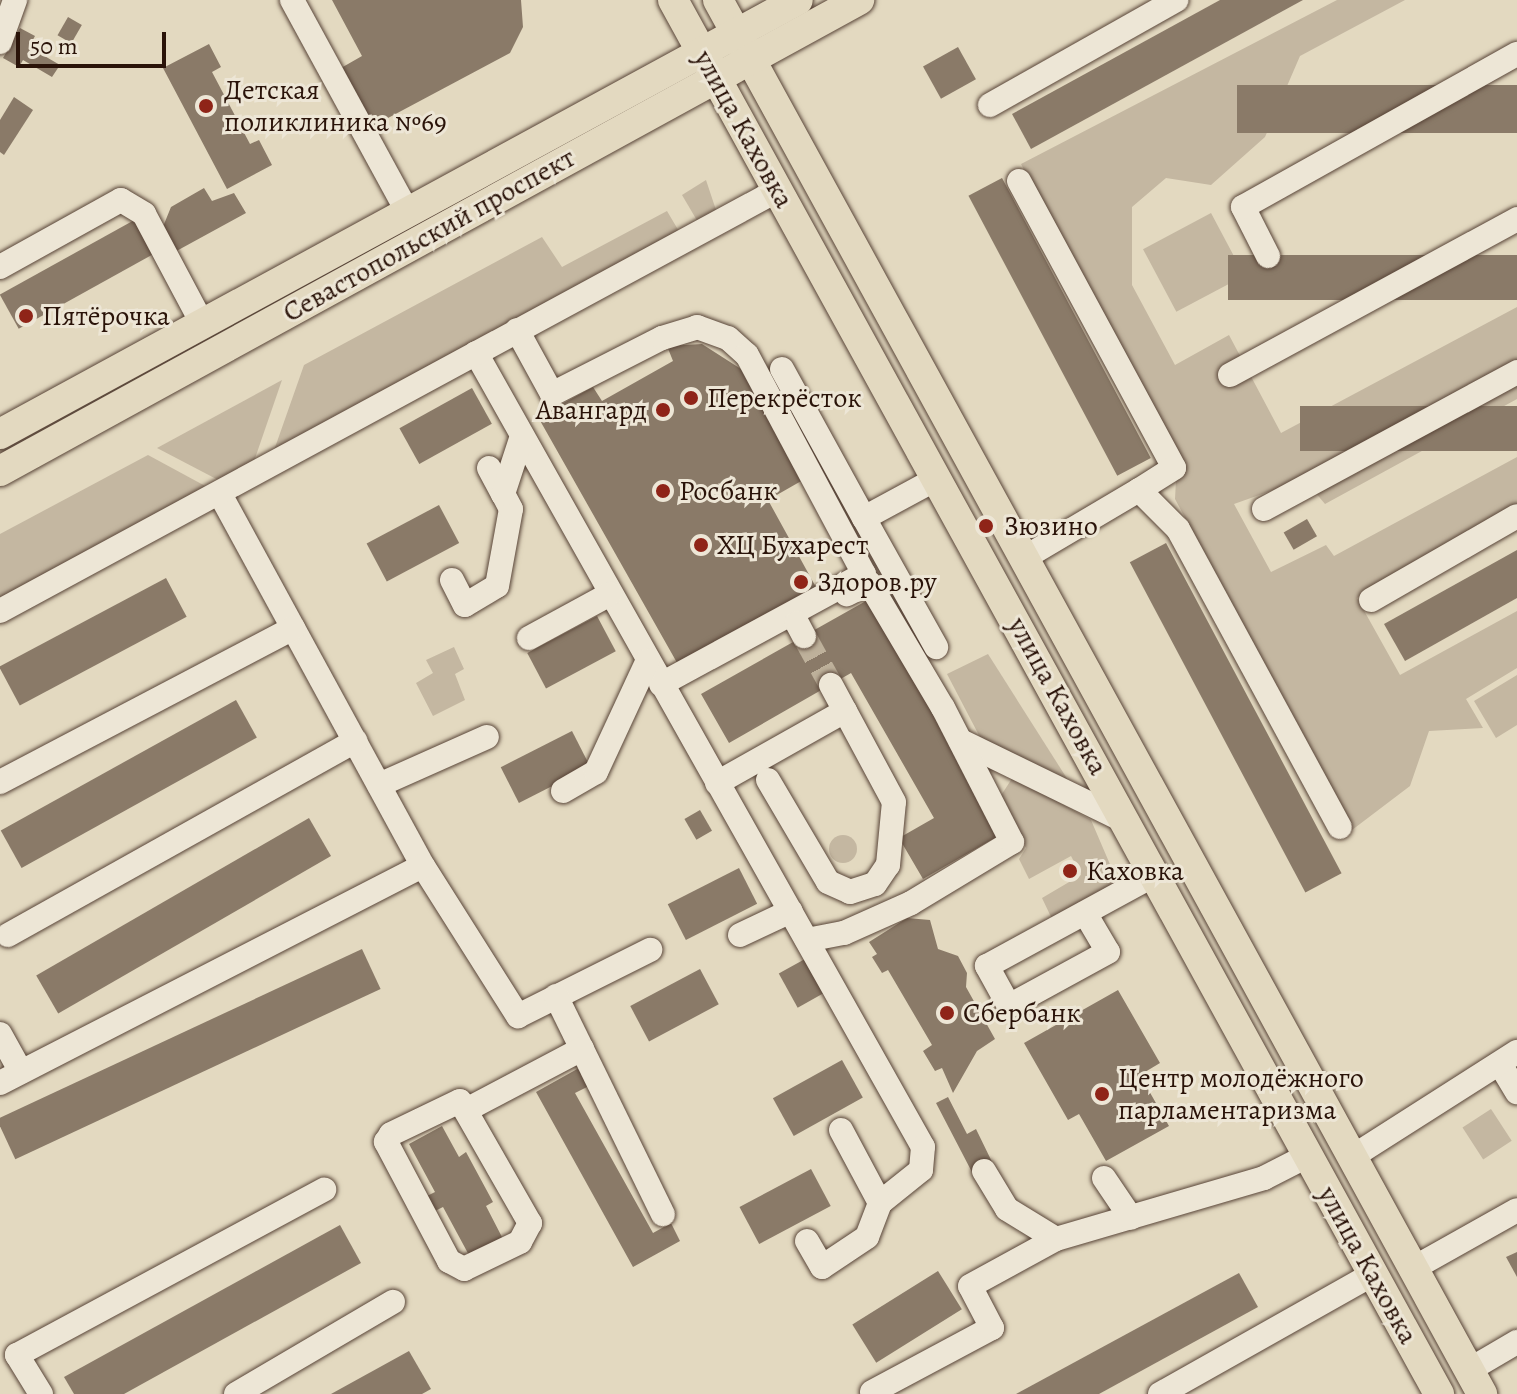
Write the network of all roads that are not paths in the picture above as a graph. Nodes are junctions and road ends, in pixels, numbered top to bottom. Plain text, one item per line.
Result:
1 (15, 0) edge
2 (292, 0) edge
3 (673, 0) edge
4 (718, 0) edge
5 (798, 0) edge
6 (859, 0) edge
7 (1176, 0) edge
8 (2, 32) edge
9 (743, 46) junction
10 (1517, 54) edge
11 (709, 64) junction
12 (990, 105) dead end
13 (1019, 181) dead end
14 (778, 190) junction
15 (406, 209) junction
16 (1517, 219) edge
17 (1268, 256) dead end
18 (0, 267) edge
19 (203, 325) junction
20 (517, 330) junction
21 (476, 353) junction
22 (782, 369) dead end
23 (1517, 372) edge
24 (1230, 375) dead end
25 (0, 434) edge
26 (522, 436) junction
27 (489, 468) dead end
28 (0, 471) edge
29 (938, 478) junction
30 (1139, 490) junction
31 (220, 494) junction
32 (503, 494) junction
33 (1264, 509) dead end
34 (1517, 516) edge
35 (864, 518) junction
36 (1024, 558) junction
37 (452, 580) dead end
38 (610, 594) junction
39 (1371, 600) dead end
40 (0, 611) edge
41 (293, 628) junction
42 (529, 638) dead end
43 (936, 647) dead end
44 (648, 660) junction
45 (831, 685) tunnel mouth
46 (664, 690) junction
47 (845, 711) junction
48 (487, 737) dead end
49 (355, 741) junction
50 (961, 741) junction
51 (768, 780) dead end
52 (0, 782) edge
53 (717, 783) junction
54 (379, 785) junction
55 (563, 791) dead end
56 (1127, 822) junction
57 (1340, 827) dead end
58 (423, 866) junction
59 (1156, 874) junction
60 (791, 911) junction
61 (1085, 913) junction
62 (8, 935) dead end
63 (740, 935) dead end
64 (807, 940) junction
65 (650, 950) dead end
66 (556, 996) junction
67 (0, 1034) edge
68 (582, 1049) junction
69 (1509, 1058) edge
70 (10, 1078) edge
71 (1517, 1092) edge
72 (468, 1109) junction
73 (841, 1130) dead end
74 (1309, 1155) junction
75 (1352, 1157) junction
76 (984, 1171) dead end
77 (1104, 1178) dead end
78 (324, 1190) dead end
79 (880, 1203) junction
80 (1517, 1210) edge
81 (663, 1214) dead end
82 (1131, 1218) junction
83 (1056, 1239) junction
84 (807, 1241) dead end
85 (1412, 1269) junction
86 (1373, 1274) junction
87 (393, 1302) dead end
88 (1517, 1342) edge
89 (1476, 1382) edge
90 (872, 1392) edge
91 (41, 1394) edge
92 (236, 1394) edge
93 (1160, 1394) edge
94 (1439, 1394) edge

1 - 8 lane
2 - 15 lane
3 - 11 main road, улица Каховка
4 - 9 main road, улица Каховка
5 - 9 main road, Севастопольский проспект
6 - 9 main road, Севастопольский проспект
7 - 12 lane
9 - 11 main road, Севастопольский проспект
9 - 36 main road, улица Каховка
10 - 17 lane
11 - 14 main road, улица Каховка
11 - 15 main road, Севастопольский проспект
11 - 28 main road, Севастопольский проспект
13 - 30 lane
14 - 20 lane
14 - 29 main road, улица Каховка
15 - 19 main road, Севастопольский проспект
16 - 24 lane
18 - 19 lane
19 - 25 main road, Севастопольский проспект
20 - 21 lane
20 - 46 lane
21 - 26 lane
21 - 31 lane
22 - 35 lane
23 - 33 lane
26 - 32 lane
26 - 38 lane
27 - 32 lane
29 - 35 lane
29 - 56 main road, улица Каховка
30 - 36 lane
30 - 57 lane
31 - 40 lane
31 - 41 lane
32 - 37 lane
34 - 39 lane
35 - 43 lane
36 - 75 main road, улица Каховка
38 - 42 lane
38 - 44 lane
41 - 49 lane
41 - 52 lane
44 - 46 lane
44 - 55 lane
45 - 47 lane
46 - 50 lane
46 - 53 lane
47 - 51 lane
47 - 53 lane
48 - 54 lane
49 - 54 lane
49 - 62 lane
50 - 56 lane
50 - 64 lane
53 - 60 lane
54 - 58 lane
56 - 59 main road, улица Каховка
58 - 66 lane
58 - 70 lane
59 - 61 lane
59 - 74 main road, улица Каховка
60 - 63 lane
60 - 64 lane
61 - 61 lane
64 - 79 lane
65 - 66 lane
66 - 68 lane
67 - 70 lane
68 - 72 lane
68 - 81 lane
69 - 71 lane
69 - 75 lane
72 - 72 lane
73 - 79 lane
74 - 82 lane
74 - 86 main road, улица Каховка
75 - 85 main road, улица Каховка
76 - 83 lane
77 - 82 lane
78 - 91 lane
79 - 84 lane
80 - 85 lane
82 - 83 lane
83 - 90 lane
85 - 89 main road, улица Каховка
86 - 93 lane
86 - 94 main road, улица Каховка
87 - 92 lane
88 - 89 lane

